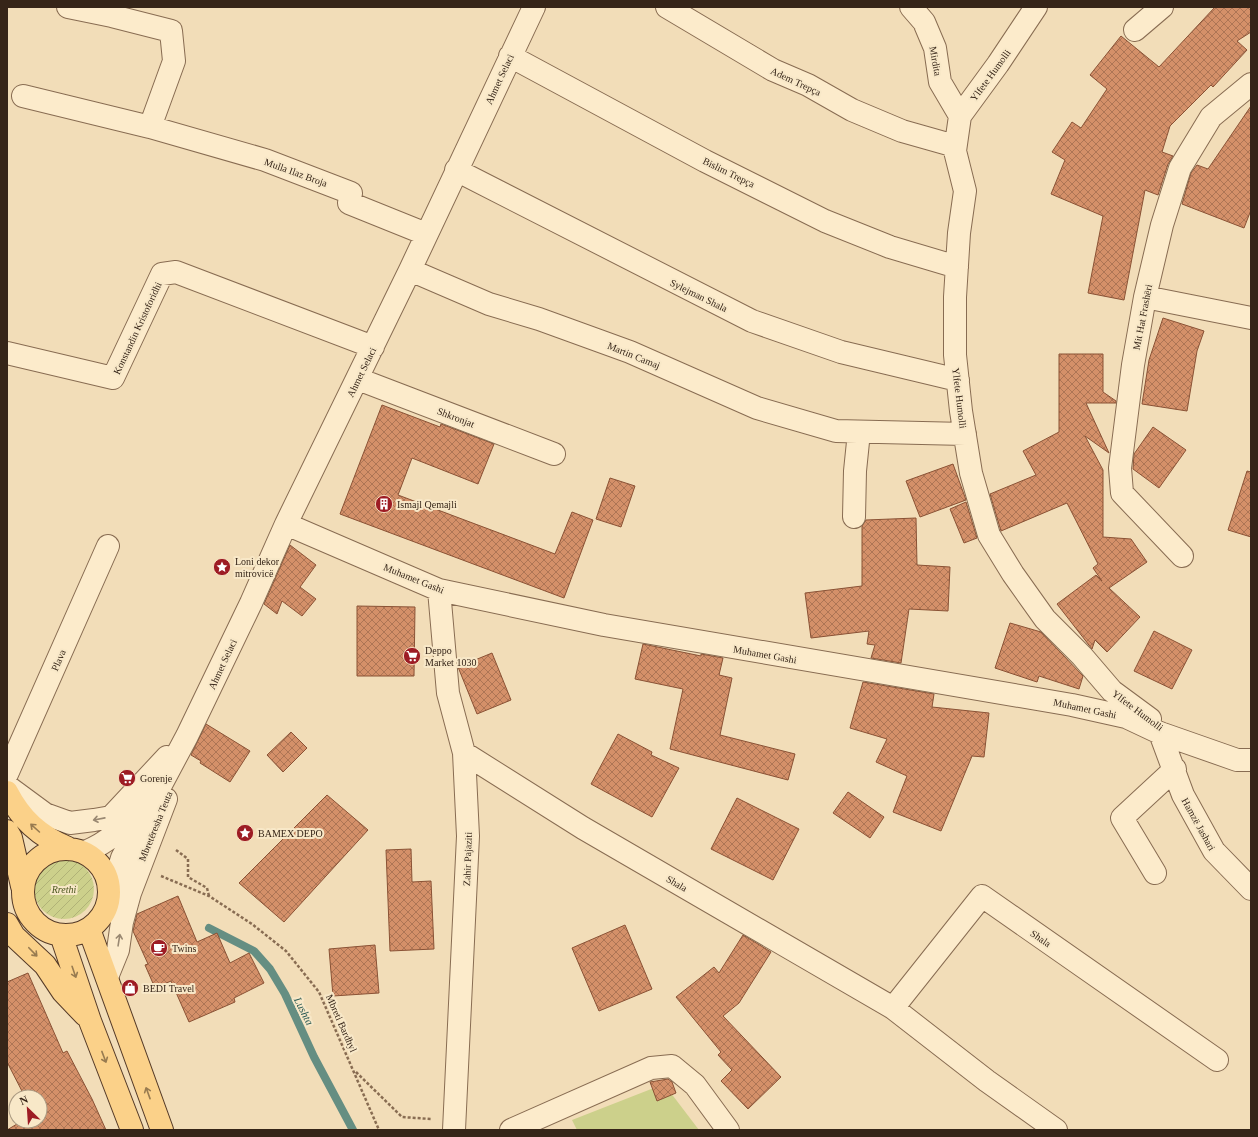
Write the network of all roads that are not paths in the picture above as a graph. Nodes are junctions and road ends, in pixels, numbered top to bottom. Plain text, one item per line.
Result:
1 (68, 7) edge
2 (667, 7) edge
3 (912, 7) edge
4 (1036, 7) edge
5 (1162, 7) edge
6 (527, 9) edge
7 (1135, 30) dead end
8 (510, 56) junction
9 (1251, 84) edge
10 (23, 96) dead end
11 (960, 116) junction
12 (150, 127) junction
13 (955, 146) junction
14 (456, 170) junction
15 (426, 234) junction
16 (957, 267) junction
17 (410, 270) junction
18 (1145, 297) junction
19 (1251, 318) edge
20 (373, 347) junction
21 (7, 353) edge
22 (358, 379) junction
23 (958, 380) junction
24 (859, 432) junction
25 (965, 434) junction
26 (554, 454) dead end
27 (854, 517) dead end
28 (286, 524) junction
29 (108, 546) dead end
30 (1182, 556) dead end
31 (439, 590) junction
32 (1168, 735) junction
33 (187, 736) junction
34 (464, 753) junction
35 (1251, 760) edge
36 (1175, 770) junction
37 (7, 774) edge
38 (7, 786) edge
39 (7, 792) edge
40 (7, 831) edge
41 (76, 850) junction
42 (1155, 873) dead end
43 (22, 886) junction
44 (1251, 889) edge
45 (109, 900) junction
46 (7, 924) edge
47 (89, 929) junction
48 (61, 935) junction
49 (107, 977) junction
50 (893, 1008) junction
51 (90, 1021) junction
52 (1217, 1060) dead end
53 (132, 1130) edge
54 (162, 1130) edge
55 (454, 1130) edge
56 (511, 1130) edge
57 (728, 1130) edge
58 (1056, 1130) edge

1 - 12 street
2 - 13 street, Adem Trepça
3 - 11 street, Mirdita
4 - 11 street, Ylfete Humolli
5 - 7 street
6 - 8 street, Ahmet Selaci
8 - 14 street, Ahmet Selaci
8 - 16 street, Bislim Trepça
9 - 18 street, Mit Hat Frashëri
10 - 12 street, Mulla Ilaz Broja
11 - 13 street, Ylfete Humolli
12 - 15 street, Mulla Ilaz Broja
13 - 16 street, Ylfete Humolli
14 - 15 street, Ahmet Selaci
14 - 23 street, Sylejman Shala
15 - 17 street, Ahmet Selaci
16 - 23 street, Ylfete Humolli
17 - 20 street, Ahmet Selaci
17 - 24 street, Martin Camaj
18 - 19 street
18 - 30 street, Mit Hat Frashëri
20 - 21 street, Konstandin Kristoforidhi
20 - 22 street, Ahmet Selaci
22 - 26 street, Shkronjat
22 - 28 street, Ahmet Selaci
23 - 25 street, Ylfete Humolli
24 - 25 street, Martin Camaj
24 - 27 street
25 - 32 street, Ylfete Humolli
28 - 31 street, Muhamet Gashi
28 - 33 street, Ahmet Selaci
29 - 37 street, Plava
31 - 32 street, Muhamet Gashi
31 - 34 street, Zahir Pajaziti
32 - 35 street, Muhamet Gashi
32 - 36 street, Hamzë Jashari
33 -> 38 street
33 - 41 street, Ahmet Selaci
33 - 45 street, Ahmet Selaci
49 -> 33 street, Mbretëresha Teuta
34 - 50 street, Shala
34 - 55 street, Zahir Pajaziti
36 - 42 street
36 - 44 street, Hamzë Jashari
41 -> 39 main road
40 - 43 main road
41 - 43 main road
41 - 45 main road
43 - 48 main road
45 - 47 main road
46 -> 51 main road
47 - 48 main road
47 - 49 main road
48 -> 51 main road
54 -> 49 main road
50 - 52 street, Shala
50 - 58 street, Shala
51 -> 53 main road
56 - 57 street

